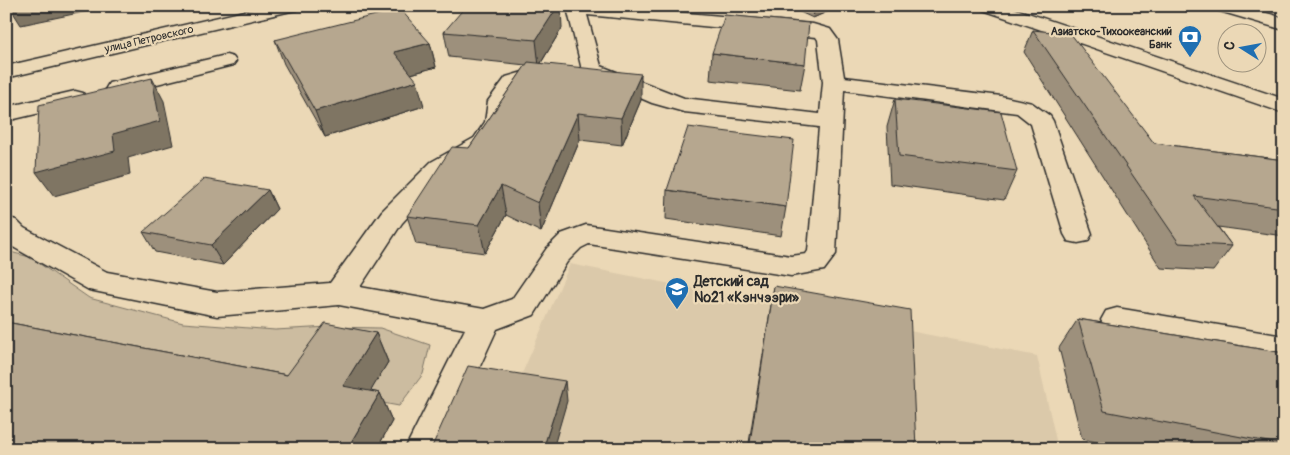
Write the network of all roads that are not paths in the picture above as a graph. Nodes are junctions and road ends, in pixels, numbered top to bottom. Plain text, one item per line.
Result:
1 (291, 6) edge
2 (989, 6) edge
3 (1222, 6) edge
4 (574, 7) edge
5 (1284, 24) edge
6 (226, 61) dead end
7 (592, 70) junction
8 (6, 72) edge
9 (834, 82) junction
10 (1284, 106) edge
11 (6, 114) edge
12 (831, 122) junction
13 (6, 226) edge
14 (1078, 234) dead end
15 (339, 294) junction
16 (1116, 320) dead end
17 (485, 321) junction
18 (1284, 349) edge
19 (423, 449) edge

1 - 8 main road, улица Петровского
2 - 10 main road
3 - 5 main road
4 - 7 main road
4 - 9 main road
6 - 11 main road
7 - 12 main road
7 - 15 main road
9 - 12 main road
9 - 14 main road
12 - 17 main road
13 - 15 main road
15 - 17 main road
16 - 18 main road
17 - 19 main road

